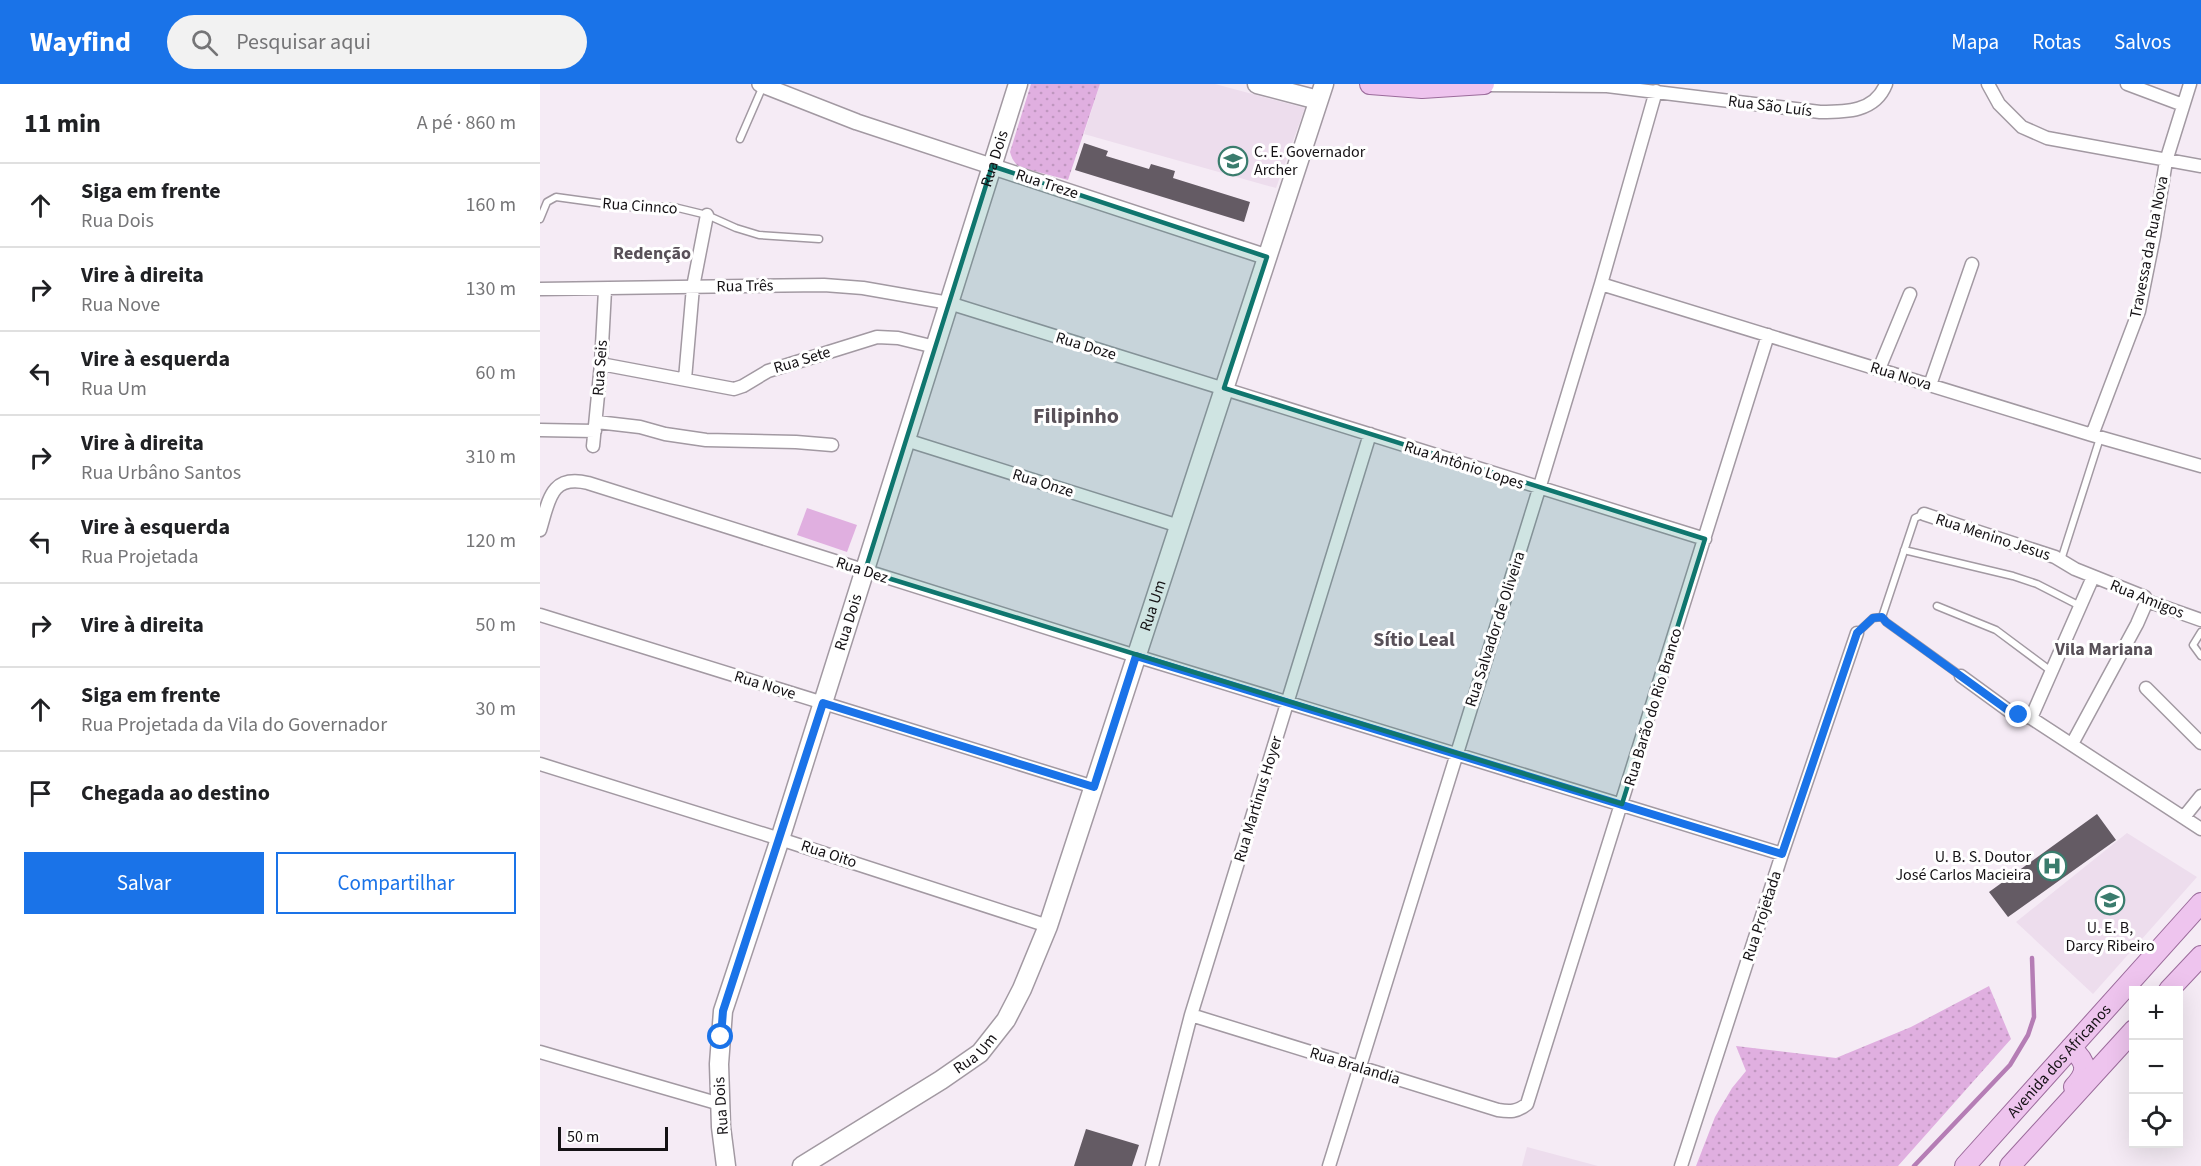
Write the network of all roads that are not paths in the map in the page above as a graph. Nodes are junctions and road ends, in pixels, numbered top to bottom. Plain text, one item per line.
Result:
1 (1018, 84) edge
2 (1257, 84) edge
3 (1370, 84) edge
4 (1886, 84) edge
5 (1988, 84) edge
6 (2127, 84) edge
7 (2201, 84) edge
8 (762, 85) edge
9 (1481, 85) edge
10 (1606, 85) edge
11 (1656, 91) junction
12 (1321, 92) edge
13 (2187, 94) edge
14 (740, 139) dead end
15 (2166, 161) junction
16 (992, 166) junction
17 (2201, 166) edge
18 (707, 215) junction
19 (540, 219) edge
20 (819, 239) dead end
21 (1267, 257) junction
22 (1972, 264) dead end
23 (1601, 284) junction
24 (693, 287) junction
25 (540, 289) edge
26 (605, 290) junction
27 (1910, 294) dead end
28 (949, 303) junction
29 (1768, 335) junction
30 (935, 347) junction
31 (601, 364) junction
32 (1879, 369) junction
33 (685, 379) junction
34 (1930, 385) junction
35 (1224, 388) junction
36 (596, 426) junction
37 (540, 430) edge
38 (1370, 434) junction
39 (2096, 436) junction
40 (906, 440) junction
41 (832, 445) dead end
42 (593, 446) dead end
43 (2201, 466) edge
44 (1539, 489) junction
45 (1924, 514) joint
46 (1179, 526) junction
47 (540, 530) edge
48 (1705, 539) junction
49 (1904, 550) junction
50 (2061, 560) junction
51 (865, 571) junction
52 (2093, 577) junction
53 (2147, 600) junction
54 (1937, 606) dead end
55 (2080, 606) junction
56 (540, 615) edge
57 (1882, 617) junction
58 (2201, 620) edge
59 (2201, 632) edge
60 (1857, 633) joint
61 (1136, 656) junction
62 (2201, 656) edge
63 (2052, 671) junction
64 (1961, 676) joint
65 (2146, 688) dead end
66 (1288, 702) junction
67 (823, 703) junction
68 (2031, 718) junction
69 (2201, 743) edge
70 (2072, 744) junction
71 (1456, 754) junction
72 (540, 764) edge
73 (1094, 787) junction
74 (2201, 796) edge
75 (1622, 804) junction
76 (2184, 817) junction
77 (2201, 829) edge
78 (780, 838) junction
79 (1782, 854) junction
80 (2201, 903) edge
81 (1048, 927) junction
82 (2201, 956) edge
83 (2173, 986) edge
84 (1191, 1015) junction
85 (2129, 1034) edge
86 (2071, 1048) junction
87 (540, 1052) edge
88 (1359, 1067) junction
89 (720, 1104) junction
90 (1521, 1109) joint
91 (2026, 1148) junction
92 (726, 1166) edge
93 (802, 1166) edge
94 (1152, 1166) edge
95 (1329, 1166) edge
96 (1681, 1166) edge
97 (1965, 1166) edge
98 (2010, 1166) edge

1 - 16 main road, Rua Dois
2 - 12 main road
3 - 9 main road
4 - 11 street, Rua São Luís
5 - 15 street
6 - 13 street
7 - 13 street
8 - 14 lane
8 - 16 street, Rua Treze
9 - 10 street, Rua São Luís
10 - 11 street, Rua São Luís
11 - 23 street, Rua Salvador de Oliveira
12 - 21 main road, Rua Um
13 - 15 street, Travessa da Rua Nova
15 - 17 street
15 - 39 street, Travessa da Rua Nova
16 - 21 street, Rua Treze
16 - 28 main road, Rua Dois
18 - 19 lane, Rua Cinnco
18 - 20 lane, Rua Cinnco
18 - 24 street
21 - 35 main road, Rua Um
22 - 34 street
23 - 29 street, Rua Nova
23 - 44 street, Rua Salvador de Oliveira
24 - 26 street, Rua Três
24 - 28 street, Rua Três
24 - 33 street
25 - 26 street, Rua Três
26 - 31 street, Rua Seis
27 - 32 street
28 - 30 main road, Rua Dois
28 - 35 street, Rua Doze
29 - 32 street, Rua Nova
29 - 48 street, Rua Barão do Rio Branco
30 - 33 street, Rua Sete
30 - 40 main road, Rua Dois
31 - 33 street, Rua Sete
31 - 36 street, Rua Seis
32 - 34 street, Rua Nova
34 - 39 street, Rua Nova
35 - 38 street, Rua Antônio Lopes
35 - 46 main road, Rua Um
36 - 37 street
36 - 41 street
36 - 42 street, Rua Seis
38 - 44 street, Rua Antônio Lopes
38 - 66 street, Rua Martinus Hoyer
39 - 43 street, Rua Nova
39 - 50 lane
40 - 46 street, Rua Onze
40 - 51 main road, Rua Dois
44 - 48 street, Rua Antônio Lopes
44 - 71 street, Rua Salvador de Oliveira
45 - 49 lane
45 - 50 street, Rua Menino Jesus
46 - 61 main road, Rua Um
47 - 51 street, Rua Dez
48 - 75 street, Rua Barão do Rio Branco
49 - 55 lane
49 - 57 lane
50 - 52 street, Rua Menino Jesus
51 - 61 street, Rua Dez
51 - 67 main road, Rua Dois
52 - 53 street, Rua Amigos
52 - 55 street
53 - 58 street, Rua Amigos
53 - 70 street
54 - 63 lane
55 - 63 street
56 - 67 street, Rua Nove
57 - 60 lane
57 - 64 lane
59 - 62 lane
60 - 79 street, Rua Projetada
61 - 66 street, Rua Dez
61 - 73 main road, Rua Um
63 - 68 street
64 - 68 street
65 - 69 street
66 - 71 street, Rua Dez
66 - 84 street, Rua Martinus Hoyer
67 - 73 street, Rua Nove
67 - 78 main road, Rua Dois
68 - 70 street
70 - 76 street
71 - 75 street, Rua Dez
71 - 88 street, Rua Salvador de Oliveira
72 - 78 street, Rua Oito
73 - 81 main road, Rua Um
74 - 76 street
75 - 79 street, Rua Dez
75 - 90 street, Rua Barão do Rio Branco
76 - 77 street
78 - 81 street, Rua Oito
78 - 89 main road, Rua Dois
79 - 96 street, Rua Projetada
80 - 86 main road, Avenida dos Africanos
81 - 93 main road, Rua Um
82 - 83 main road
84 - 88 street, Rua Bralandia
84 - 94 street, Rua Martinus Hoyer
85 - 91 main road, Avenida dos Africanos
86 - 91 main road
86 - 97 main road, Avenida dos Africanos
87 - 89 street
88 - 90 street, Rua Bralandia
88 - 95 street, Rua Salvador de Oliveira
89 - 92 main road, Rua Dois
91 - 98 main road, Avenida dos Africanos

